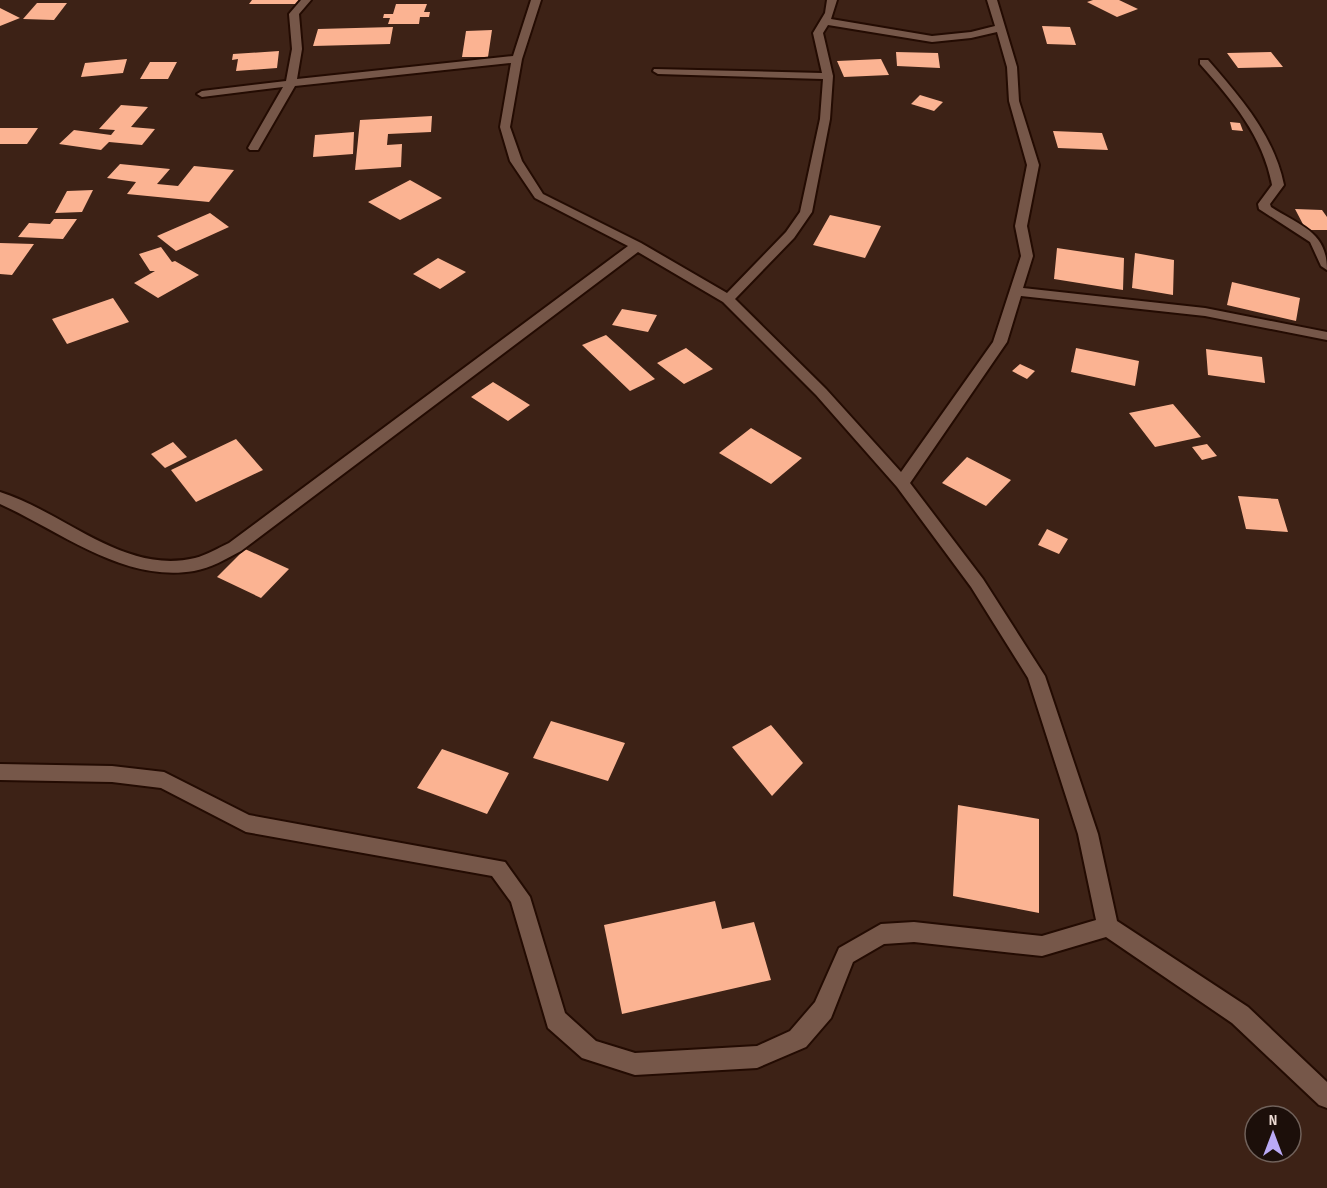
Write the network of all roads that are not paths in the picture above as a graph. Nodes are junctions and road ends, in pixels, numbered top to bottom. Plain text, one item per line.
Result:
1 (306, 0) edge
2 (536, 0) edge
3 (832, 0) edge
4 (992, 0) edge
5 (824, 21) junction
6 (999, 28) junction
7 (517, 59) junction
8 (1204, 62) dead end
9 (658, 71) dead end
10 (828, 76) junction
11 (291, 83) junction
12 (202, 94) dead end
13 (254, 148) dead end
14 (637, 246) junction
15 (1327, 266) edge
16 (1015, 291) junction
17 (728, 299) junction
18 (1327, 336) edge
19 (902, 483) junction
20 (0, 498) edge
21 (0, 772) edge
22 (1108, 927) junction
23 (1327, 1097) edge

1 - 11 street
2 - 7 street
3 - 5 street
4 - 6 street
5 - 6 street
5 - 10 street
6 - 16 street
7 - 11 street
7 - 14 street
8 - 15 street
9 - 10 street
10 - 17 street
11 - 12 street
11 - 13 street
14 - 17 street
14 - 20 street
16 - 18 street
16 - 19 street
17 - 19 street
19 - 22 street
21 - 22 street
22 - 23 street

